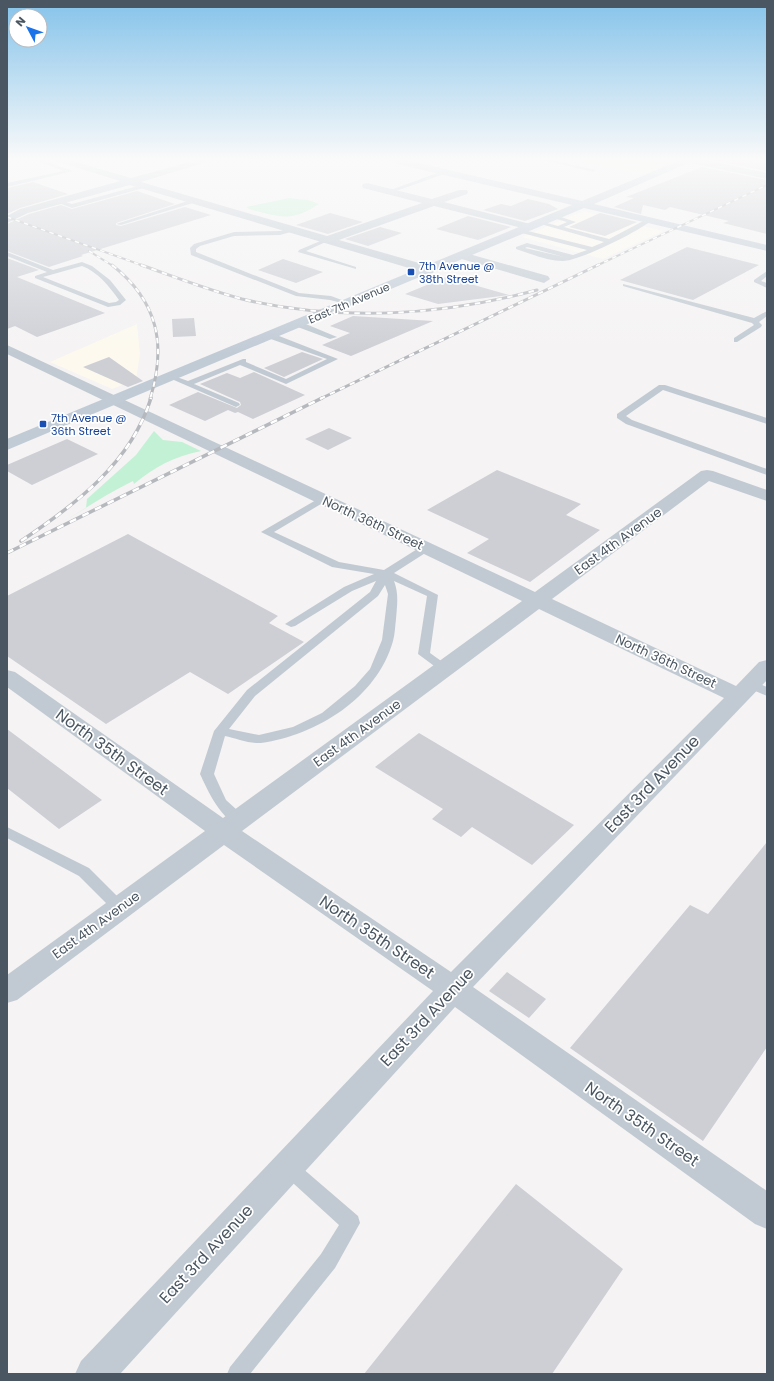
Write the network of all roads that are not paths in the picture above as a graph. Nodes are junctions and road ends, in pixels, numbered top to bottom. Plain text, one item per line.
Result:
1 (273, 224) edge
2 (372, 224) edge
3 (520, 224) edge
4 (547, 224) edge
5 (560, 224) edge
6 (641, 224) edge
7 (668, 224) edge
8 (530, 227) junction
9 (292, 230) junction
10 (327, 240) junction
11 (609, 241) junction
12 (767, 248) edge
13 (591, 249) junction
14 (7, 254) edge
15 (462, 256) junction
16 (572, 257) junction
17 (354, 268) dead end
18 (429, 270) junction
19 (53, 272) junction
20 (767, 273) edge
21 (544, 279) dead end
22 (625, 285) dead end
23 (767, 286) edge
24 (348, 304) junction
25 (767, 314) edge
26 (755, 321) junction
27 (298, 324) junction
28 (271, 336) junction
29 (333, 337) dead end
30 (737, 340) dead end
31 (10, 352) edge
32 (227, 354) junction
33 (239, 362) junction
34 (171, 377) junction
35 (188, 384) junction
36 (116, 400) junction
37 (236, 405) dead end
38 (767, 420) edge
39 (7, 445) edge
40 (767, 472) edge
41 (767, 496) edge
42 (323, 500) junction
43 (426, 548) junction
44 (386, 572) junction
45 (537, 600) junction
46 (291, 624) dead end
47 (767, 667) edge
48 (446, 668) junction
49 (7, 677) edge
50 (752, 690) edge
51 (220, 731) junction
52 (232, 826) junction
53 (7, 832) edge
54 (120, 908) junction
55 (453, 989) junction
56 (7, 990) edge
57 (287, 1166) junction
58 (767, 1212) edge
59 (94, 1374) edge
60 (237, 1374) edge

1 - 9 street
2 - 10 street
3 - 8 street
4 - 8 street, East 7th Avenue
5 - 11 lane
6 - 11 lane
7 - 12 street
8 - 13 lane
8 - 15 street, East 7th Avenue
9 - 10 street
9 - 24 lane
10 - 17 lane
10 - 18 street
11 - 13 lane
13 - 16 lane
14 - 19 lane
15 - 18 street, East 7th Avenue
15 - 21 street
16 - 16 lane
18 - 24 street, East 7th Avenue
19 - 19 lane
20 - 23 lane
22 - 26 lane
24 - 27 street, East 7th Avenue
25 - 26 lane
26 - 30 lane
27 - 28 street, East 7th Avenue
27 - 29 lane
28 - 32 street, East 7th Avenue
28 - 33 lane
31 - 36 street, North 36th Street
32 - 33 lane
32 - 34 street, East 7th Avenue
33 - 35 lane
34 - 35 lane
34 - 36 street, East 7th Avenue
35 - 37 lane
36 - 39 street, East 7th Avenue
36 - 42 street, North 36th Street
38 - 40 lane
41 - 45 street, East 4th Avenue
42 - 43 street, North 36th Street
42 - 44 lane
43 - 44 lane
43 - 45 street, North 36th Street
44 - 46 lane
44 - 48 lane
44 - 51 lane
44 - 51 lane
45 - 48 street, East 4th Avenue
45 - 50 street, North 36th Street
47 - 50 street, East 3rd Avenue
48 - 52 street, East 4th Avenue
49 - 52 street, North 35th Street
50 - 55 street, East 3rd Avenue
51 - 52 lane
52 - 54 street, East 4th Avenue
52 - 55 street, North 35th Street
53 - 54 lane
54 - 56 street, East 4th Avenue
55 - 57 street, East 3rd Avenue
55 - 58 street, North 35th Street
57 - 59 street, East 3rd Avenue
57 - 60 lane

